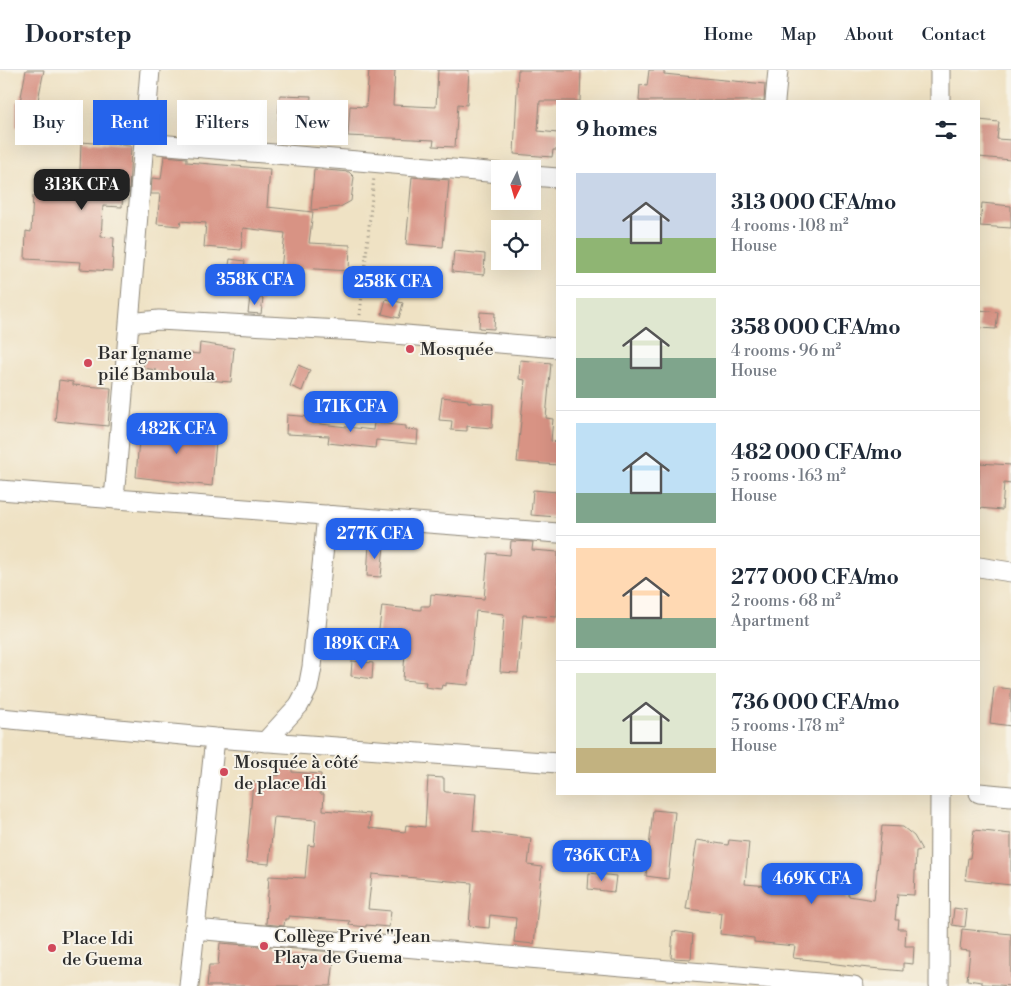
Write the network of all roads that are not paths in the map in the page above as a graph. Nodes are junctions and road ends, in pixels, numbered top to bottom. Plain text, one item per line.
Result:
1 (150, 70) edge
2 (778, 70) edge
3 (940, 70) edge
4 (148, 100) edge
5 (775, 100) edge
6 (940, 100) edge
7 (145, 145) edge
8 (167, 145) edge
9 (491, 172) edge
10 (541, 177) edge
11 (556, 178) edge
12 (129, 323) junction
13 (556, 348) edge
14 (0, 490) edge
15 (114, 499) junction
16 (328, 515) junction
17 (556, 533) edge
18 (980, 567) edge
19 (1011, 572) edge
20 (0, 718) edge
21 (214, 738) junction
22 (265, 742) junction
23 (556, 762) edge
24 (980, 793) edge
25 (940, 795) edge
26 (1011, 796) edge
27 (194, 929) junction
28 (188, 986) edge
29 (854, 986) edge
30 (939, 986) edge

1 - 4 street
2 - 5 street
3 - 6 street
7 - 12 street
8 - 9 street
10 - 11 street
12 - 13 street
12 - 15 street
14 - 15 street
15 - 16 street
16 - 17 street
16 - 22 street
18 - 19 street
20 - 21 street
21 - 22 street
21 - 27 street
22 - 23 street
24 - 26 street
25 - 30 street
27 - 28 street
27 - 29 street

